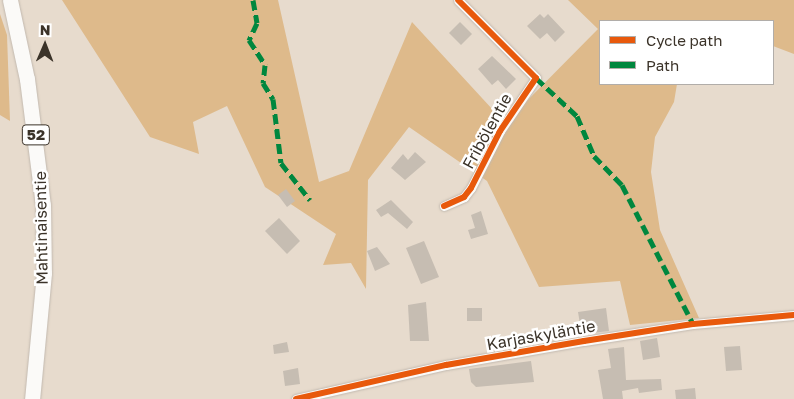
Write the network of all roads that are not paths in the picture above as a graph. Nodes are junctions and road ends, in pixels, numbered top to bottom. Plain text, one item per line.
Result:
1 (10, 0) edge
2 (458, 0) edge
3 (444, 206) dead end
4 (794, 315) edge
5 (32, 399) edge
6 (296, 399) edge

1 - 5 main road, Mahtinaisentie / 52
2 - 3 street, Fribölentie
4 - 6 street, Karjaskyläntie

